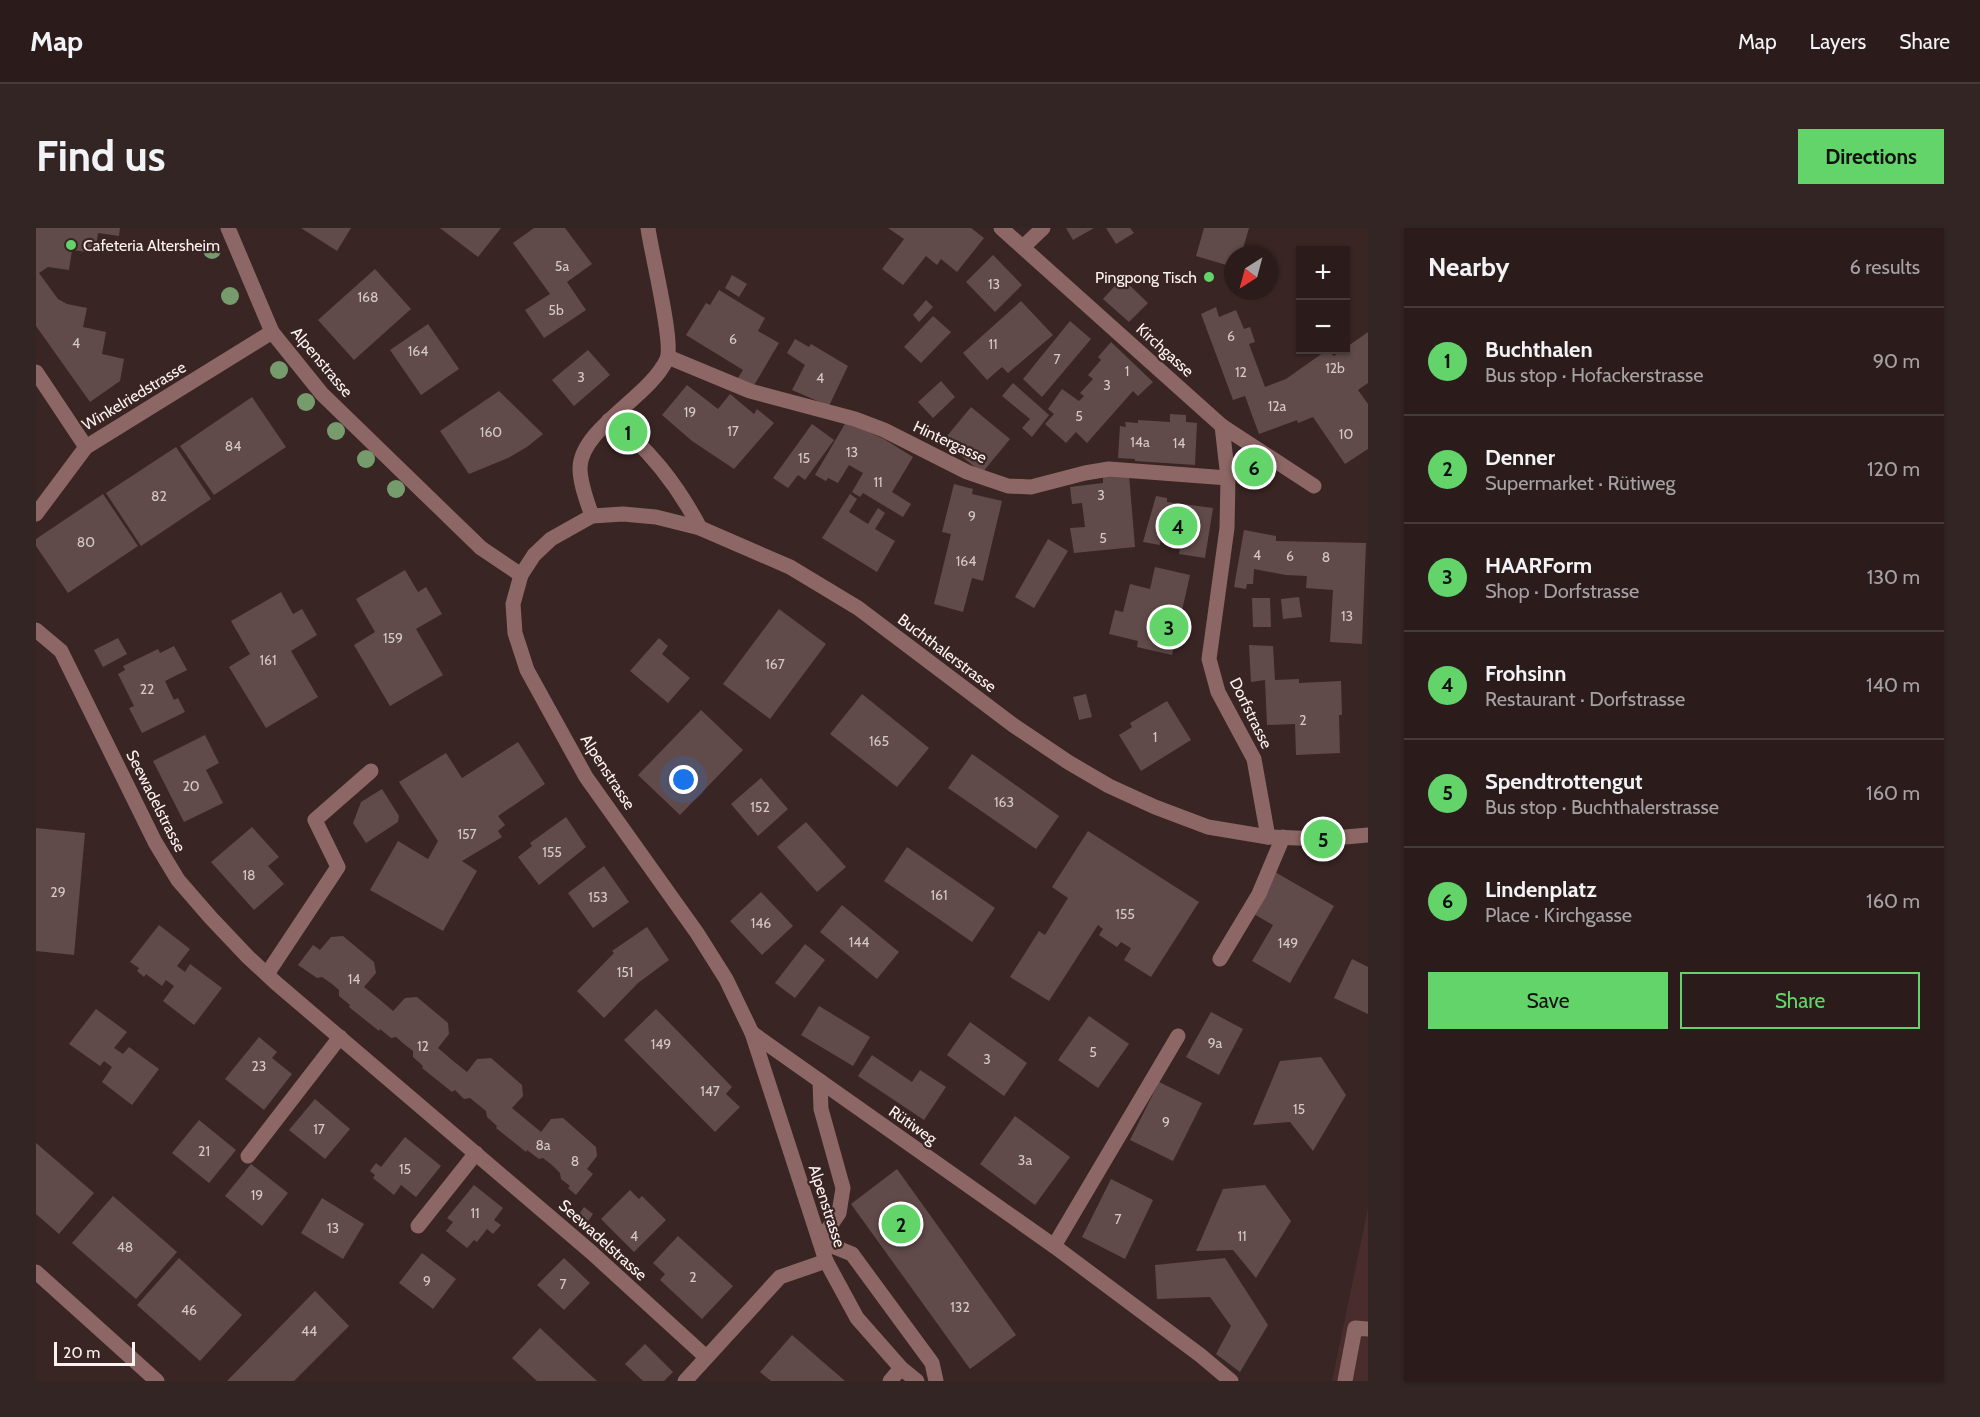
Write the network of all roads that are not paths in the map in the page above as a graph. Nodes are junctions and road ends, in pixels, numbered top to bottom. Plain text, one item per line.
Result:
1 (228, 228) edge
2 (648, 228) edge
3 (1001, 228) edge
4 (1043, 228) edge
5 (1023, 247) junction
6 (272, 332) junction
7 (668, 357) junction
8 (36, 372) edge
9 (609, 420) junction
10 (1222, 426) junction
11 (86, 447) junction
12 (1228, 478) junction
13 (1314, 486) dead end
14 (36, 514) edge
15 (592, 516) junction
16 (700, 528) junction
17 (521, 574) junction
18 (36, 630) edge
19 (371, 771) dead end
20 (1368, 835) edge
21 (1275, 837) junction
22 (1220, 959) dead end
23 (267, 974) junction
24 (752, 1033) junction
25 (1178, 1036) dead end
26 (340, 1037) junction
27 (820, 1081) junction
28 (476, 1153) junction
29 (248, 1156) dead end
30 (418, 1226) dead end
31 (820, 1241) junction
32 (1054, 1246) junction
33 (826, 1261) junction
34 (36, 1272) edge
35 (1368, 1329) edge
36 (706, 1357) junction
37 (901, 1368) junction
38 (157, 1381) edge
39 (685, 1381) edge
40 (890, 1381) edge
41 (917, 1381) edge
42 (936, 1381) edge
43 (1231, 1381) edge
44 (1345, 1381) edge

1 - 6 street, Alpenstrasse
2 - 7 street
3 - 5 street, Kirchgasse
4 - 5 street
5 - 10 street, Kirchgasse
6 - 11 street, Winkelriedstrasse
6 - 17 street, Alpenstrasse
7 - 9 street
7 - 12 street, Hintergasse
8 - 11 street
9 - 15 street
9 - 16 street
10 - 12 street, Dorfstrasse
10 - 13 street, Kirchgasse
11 - 14 street, Winkelriedstrasse
12 - 21 street, Dorfstrasse
15 - 16 street, Buchthalerstrasse
15 - 17 street, Buchthalerstrasse
16 - 21 street, Buchthalerstrasse
17 - 24 street, Alpenstrasse
18 - 23 street, Seewadelstrasse
19 - 23 street
20 - 21 street, Buchthalerstrasse
21 - 22 street
23 - 26 street, Seewadelstrasse
24 - 27 street, Rütiweg
24 - 31 street, Alpenstrasse
25 - 32 street
26 - 28 street, Seewadelstrasse
26 - 29 street
27 - 31 street
27 - 32 street, Rütiweg
28 - 30 street
28 - 36 street, Seewadelstrasse
31 - 33 street, Alpenstrasse
31 - 42 street
32 - 43 street, Rütiweg
33 - 36 street
33 - 37 street, Alpenstrasse
34 - 38 street
35 - 44 street
36 - 39 street
37 - 40 street
37 - 41 street, Alpenstrasse

